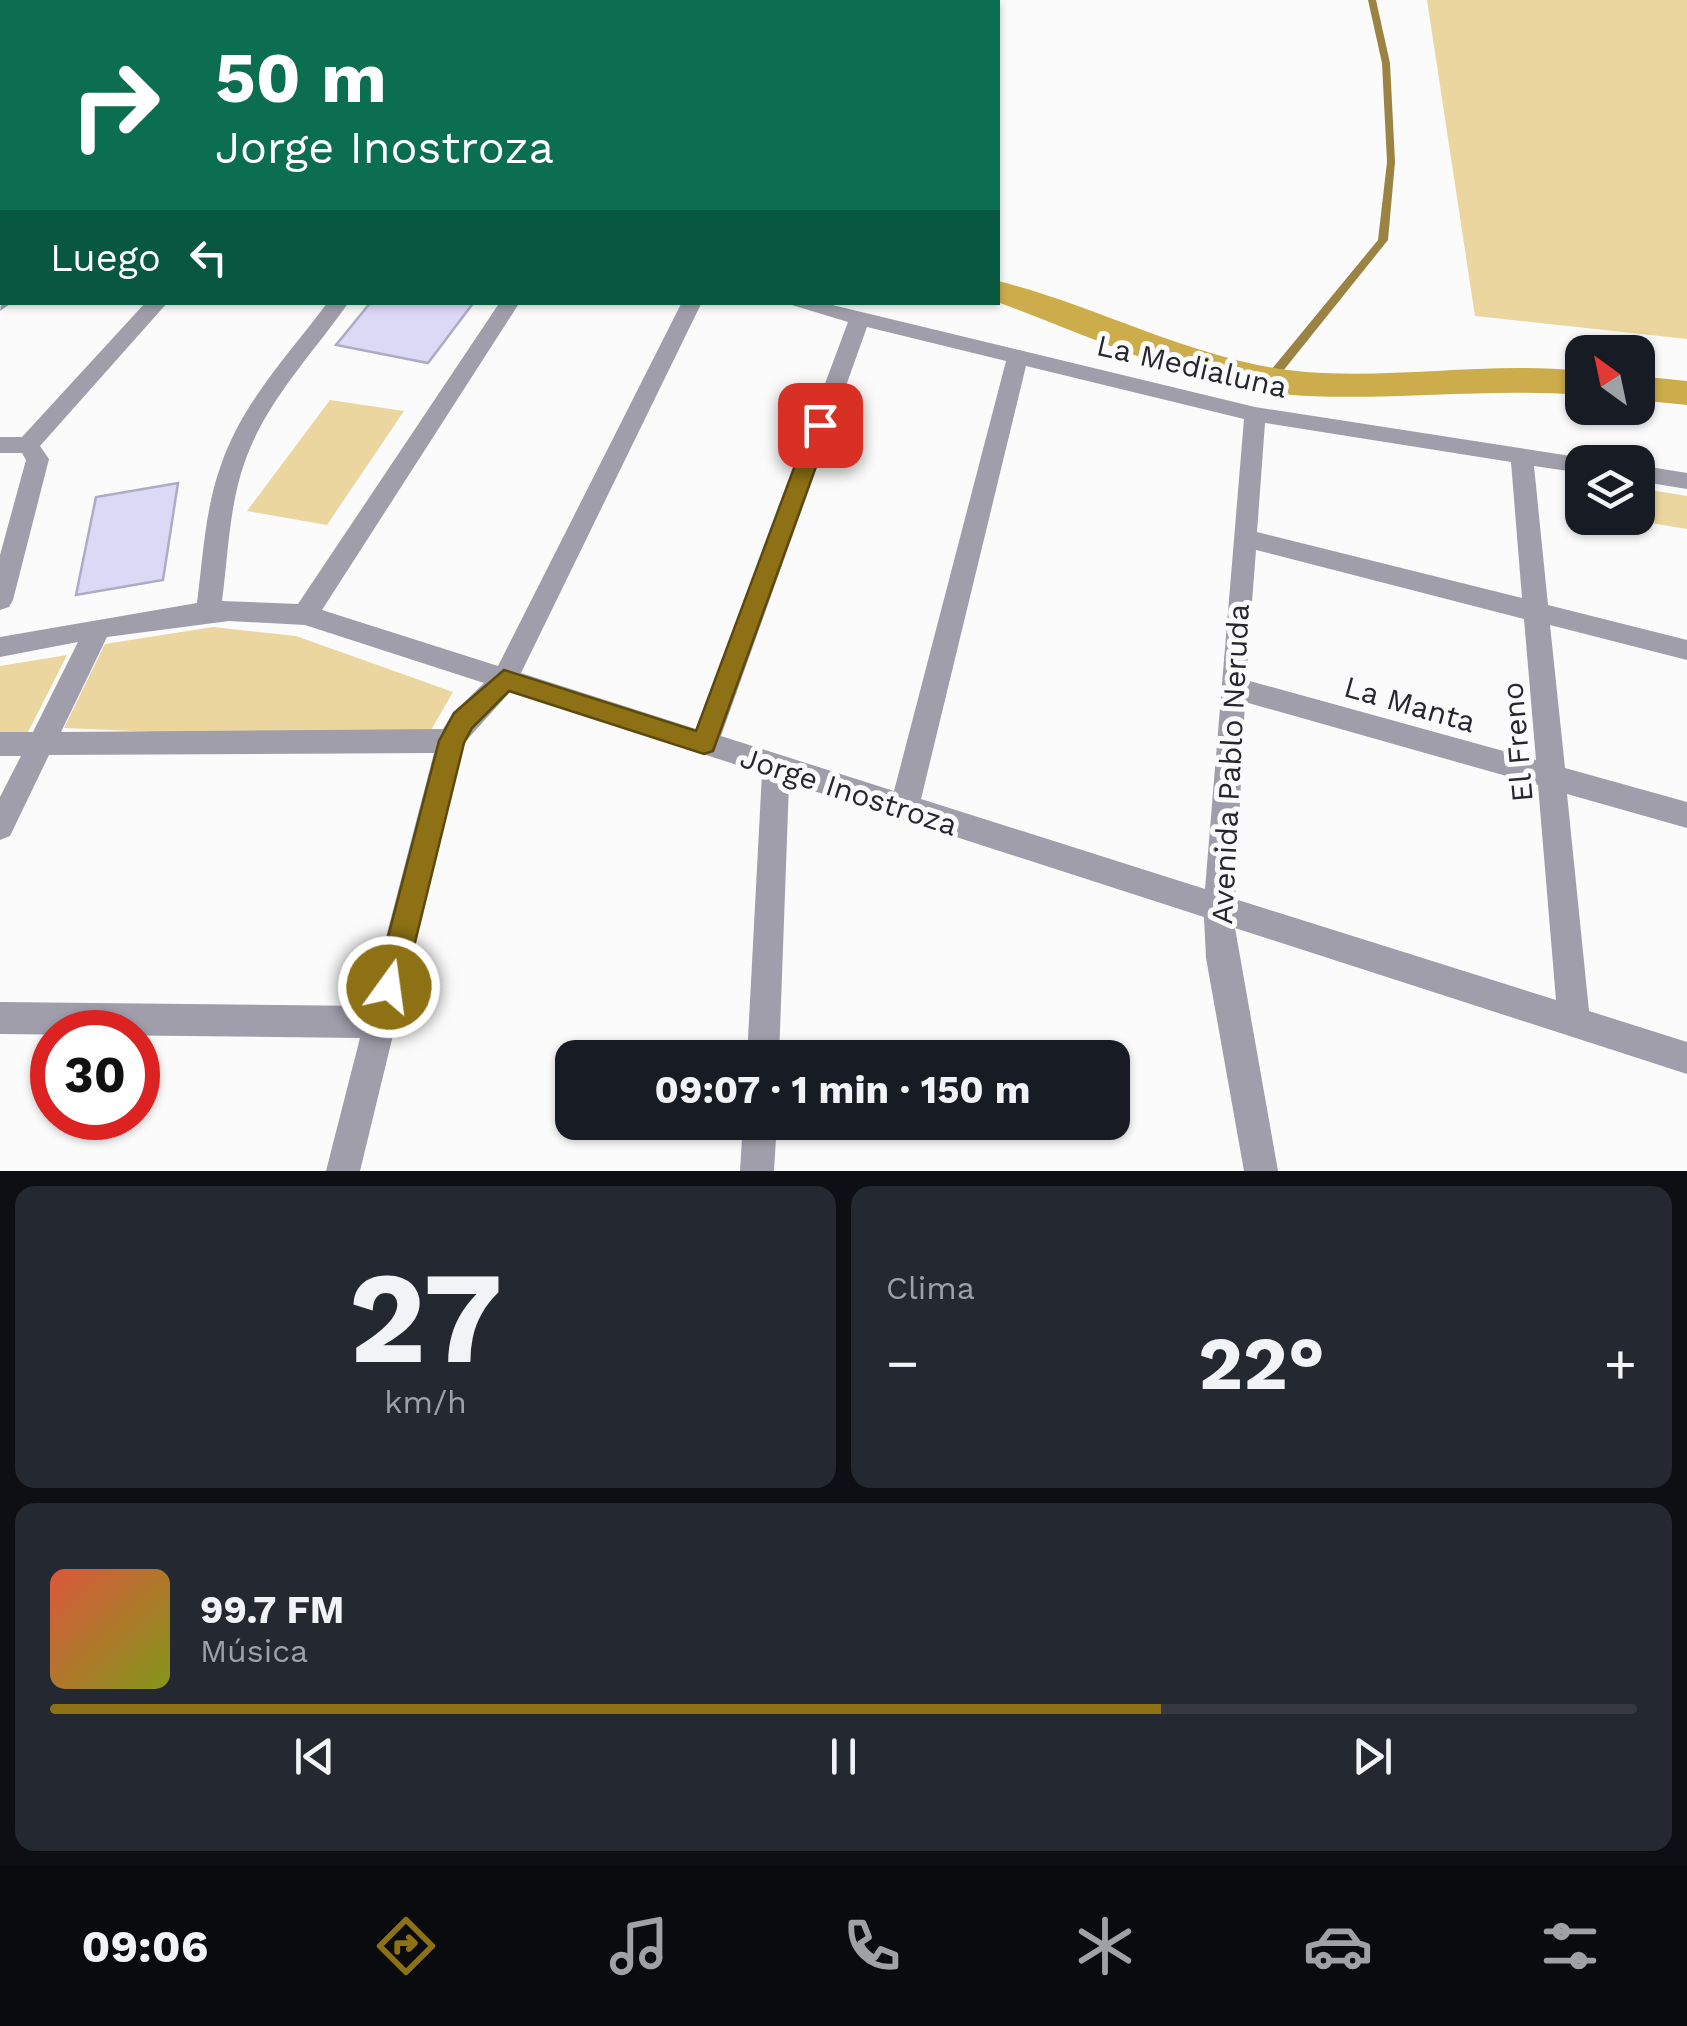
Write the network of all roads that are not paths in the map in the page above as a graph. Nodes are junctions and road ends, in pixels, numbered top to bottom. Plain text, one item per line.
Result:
1 (155, 305) edge
2 (337, 305) edge
3 (508, 305) edge
4 (691, 305) edge
5 (804, 305) edge
6 (860, 319) junction
7 (1018, 357) junction
8 (1255, 414) junction
9 (0, 445) edge
10 (28, 445) junction
11 (1522, 456) junction
12 (1565, 462) edge
13 (1655, 475) edge
14 (1687, 480) edge
15 (1244, 538) junction
16 (0, 600) edge
17 (208, 612) junction
18 (1538, 613) junction
19 (305, 615) junction
20 (97, 630) junction
21 (0, 647) edge
22 (1687, 650) edge
23 (504, 680) junction
24 (1232, 687) junction
25 (452, 741) junction
26 (0, 744) edge
27 (704, 744) junction
28 (40, 746) junction
29 (776, 767) junction
30 (1553, 777) junction
31 (904, 809) junction
32 (1687, 815) edge
33 (0, 827) edge
34 (1218, 911) junction
35 (0, 1018) edge
36 (380, 1022) junction
37 (1574, 1022) junction
38 (764, 1040) edge
39 (1683, 1065) edge
40 (759, 1140) edge
41 (342, 1171) edge
42 (758, 1171) edge
43 (1261, 1171) edge

1 - 10 street
2 - 17 street
3 - 19 street
4 - 23 street
5 - 6 street, La Medialuna
6 - 7 street, La Medialuna
6 - 27 street
7 - 8 street, La Medialuna
7 - 31 street
8 - 11 street, La Medialuna
8 - 15 street, Avenida Pablo Neruda
9 - 10 street
10 - 16 street
11 - 12 street, La Medialuna
11 - 18 street, El Freno
13 - 14 street
15 - 18 street
15 - 24 street, Avenida Pablo Neruda
17 - 19 street, Jorge Inostroza
17 - 20 street, Jorge Inostroza
18 - 22 street
18 - 30 street, El Freno
19 - 23 street, Jorge Inostroza
20 - 21 street, Jorge Inostroza
20 - 28 street
23 - 25 street
23 - 27 street, Jorge Inostroza
24 - 30 street, La Manta
24 - 34 street, Avenida Pablo Neruda
25 - 28 street
25 - 36 street
26 - 28 street
27 - 29 street, Jorge Inostroza
28 - 33 street
29 - 31 street, Jorge Inostroza
29 - 38 street
30 - 32 street, La Manta
30 - 37 street, El Freno
31 - 34 street, Jorge Inostroza
34 - 37 street, Jorge Inostroza
34 - 43 street, Avenida Pablo Neruda
35 - 36 street
36 - 41 street
37 - 39 street, Jorge Inostroza
40 - 42 street

